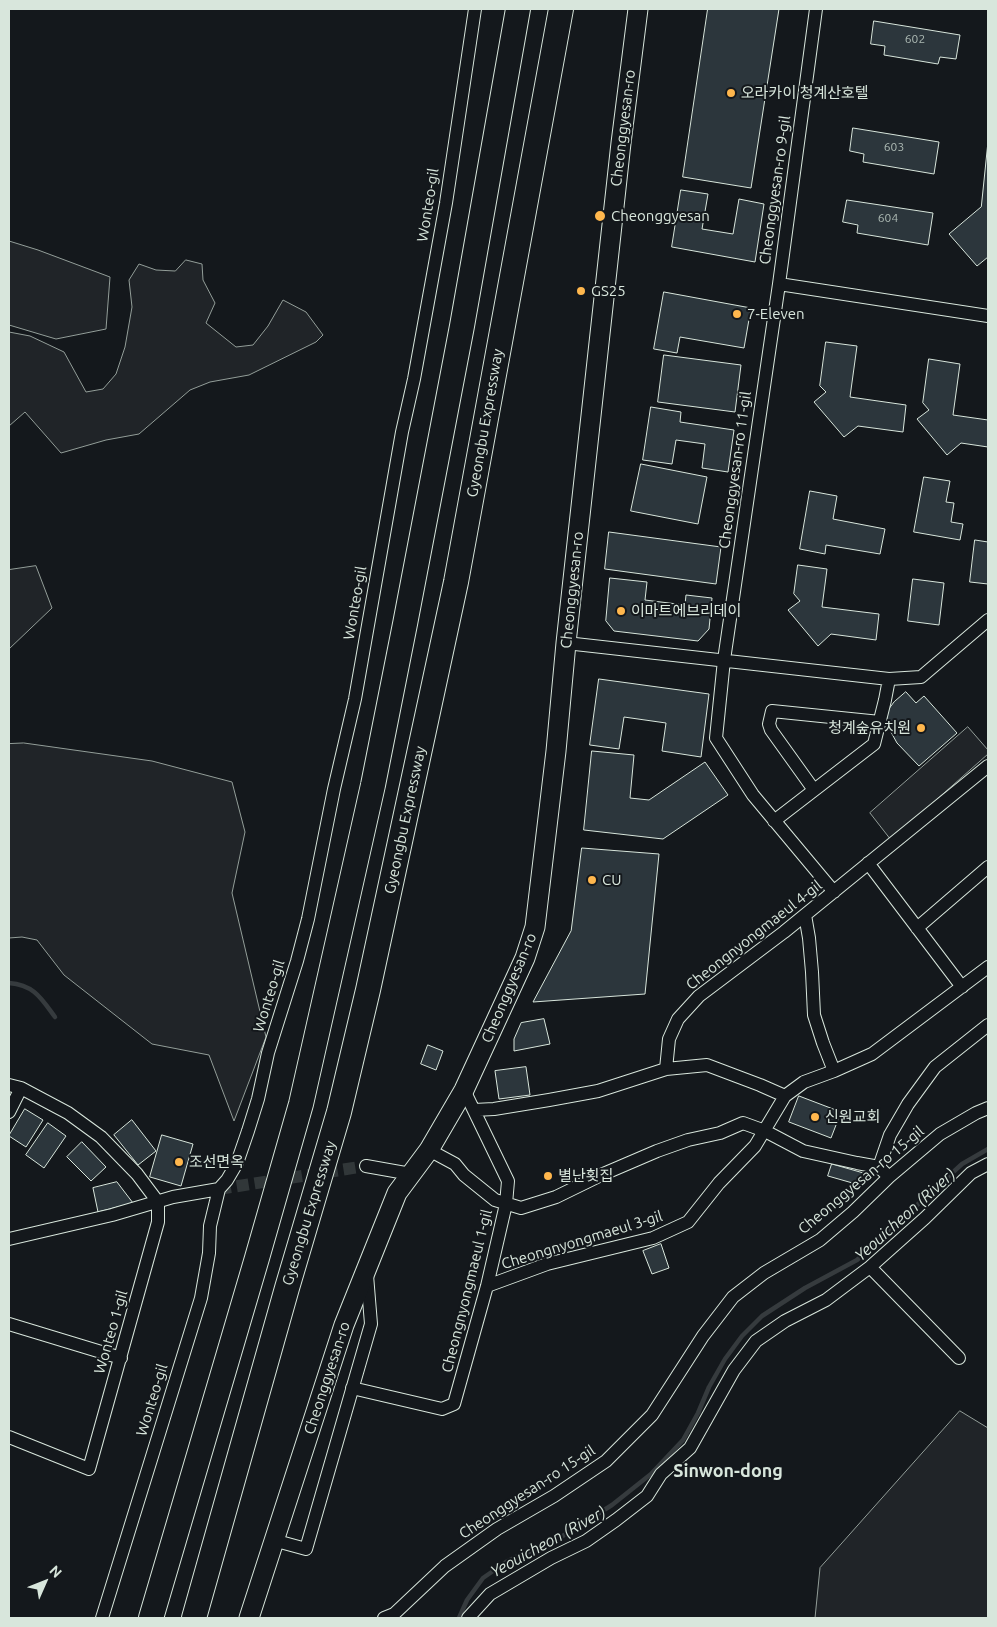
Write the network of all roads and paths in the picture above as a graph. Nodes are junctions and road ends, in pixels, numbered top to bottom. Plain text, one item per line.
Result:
1 (475, 9) edge
2 (518, 9) edge
3 (561, 9) edge
4 (638, 9) edge
5 (816, 9) edge
6 (778, 284) junction
7 (988, 316) edge
8 (988, 620) edge
9 (566, 643) junction
10 (724, 660) junction
11 (889, 679) junction
12 (880, 722) junction
13 (988, 766) edge
14 (814, 790) junction
15 (774, 821) junction
16 (868, 864) junction
17 (988, 867) edge
18 (834, 892) junction
19 (805, 915) junction
20 (917, 928) junction
21 (988, 967) edge
22 (962, 987) junction
23 (988, 1025) edge
24 (666, 1069) junction
25 (834, 1071) junction
26 (15, 1087) edge
27 (464, 1090) junction
28 (785, 1096) junction
29 (988, 1108) edge
30 (474, 1110) junction
31 (9, 1112) edge
32 (765, 1132) junction
33 (429, 1150) junction
34 (988, 1164) edge
35 (366, 1166) tunnel mouth
36 (879, 1167) junction
37 (411, 1174) junction
38 (889, 1177) junction
39 (219, 1189) junction
40 (158, 1202) junction
41 (506, 1204) junction
42 (9, 1239) edge
43 (870, 1267) junction
44 (366, 1270) junction
45 (486, 1286) junction
46 (9, 1324) edge
47 (121, 1358) junction
48 (959, 1358) dead end
49 (352, 1388) junction
50 (9, 1438) edge
51 (273, 1540) junction
52 (102, 1618) edge
53 (151, 1618) edge
54 (194, 1618) edge
55 (250, 1618) edge
56 (384, 1618) edge
57 (468, 1618) edge

1 - 39 street, Wonteo-gil
2 - 53 highway
3 - 54 highway, Gyeongbu Expressway
4 - 9 street, Cheonggyesan-ro
5 - 6 street, Cheonggyesan-ro 9-gil
6 - 7 street, Cheonggyesan-ro 9-gil
6 - 10 street, Cheonggyesan-ro 11-gil
8 - 11 street
9 - 10 street
9 - 27 street, Cheonggyesan-ro
10 - 11 street
10 - 15 street, Cheonggyesan-ro 11-gil
11 - 12 street
12 - 14 street
12 - 14 street
13 - 16 street, Cheongnyongmaeul 4-gil
14 - 15 street
15 - 18 street, Cheonggyesan-ro 11-gil
16 - 18 street, Cheongnyongmaeul 4-gil
16 - 20 street
17 - 20 street
18 - 19 street, Cheongnyongmaeul 4-gil
19 - 24 street, Cheongnyongmaeul 4-gil
19 - 25 street
20 - 22 street
21 - 22 street
22 - 25 street
23 - 36 street
24 - 28 street
24 - 30 street
25 - 28 street
26 - 31 street
26 - 40 street
27 - 30 street, Cheongnyongmaeul 1-gil
27 - 33 street, Cheonggyesan-ro
28 - 32 street, Cheongnyongmaeul 3-gil
29 - 38 street, Cheonggyesan-ro 15-gil
30 - 41 street, Cheongnyongmaeul 1-gil
32 - 36 street
32 - 41 street
32 - 45 street, Cheongnyongmaeul 3-gil
33 - 37 street, Cheonggyesan-ro
33 - 41 street
34 - 43 street
35 - 37 street
36 - 38 street
37 - 44 street, Cheonggyesan-ro
38 - 56 street, Cheonggyesan-ro 15-gil
39 - 40 street
39 - 52 street, Wonteo-gil
40 - 42 street
40 - 47 street, Wonteo 1-gil
41 - 45 street, Cheongnyongmaeul 1-gil
43 - 48 street
43 - 57 street
44 - 49 street
44 - 51 street, Cheonggyesan-ro
45 - 49 street, Cheongnyongmaeul 1-gil
46 - 47 street
47 - 50 street, Wonteo 1-gil
49 - 51 street
51 - 55 street, Cheonggyesan-ro

